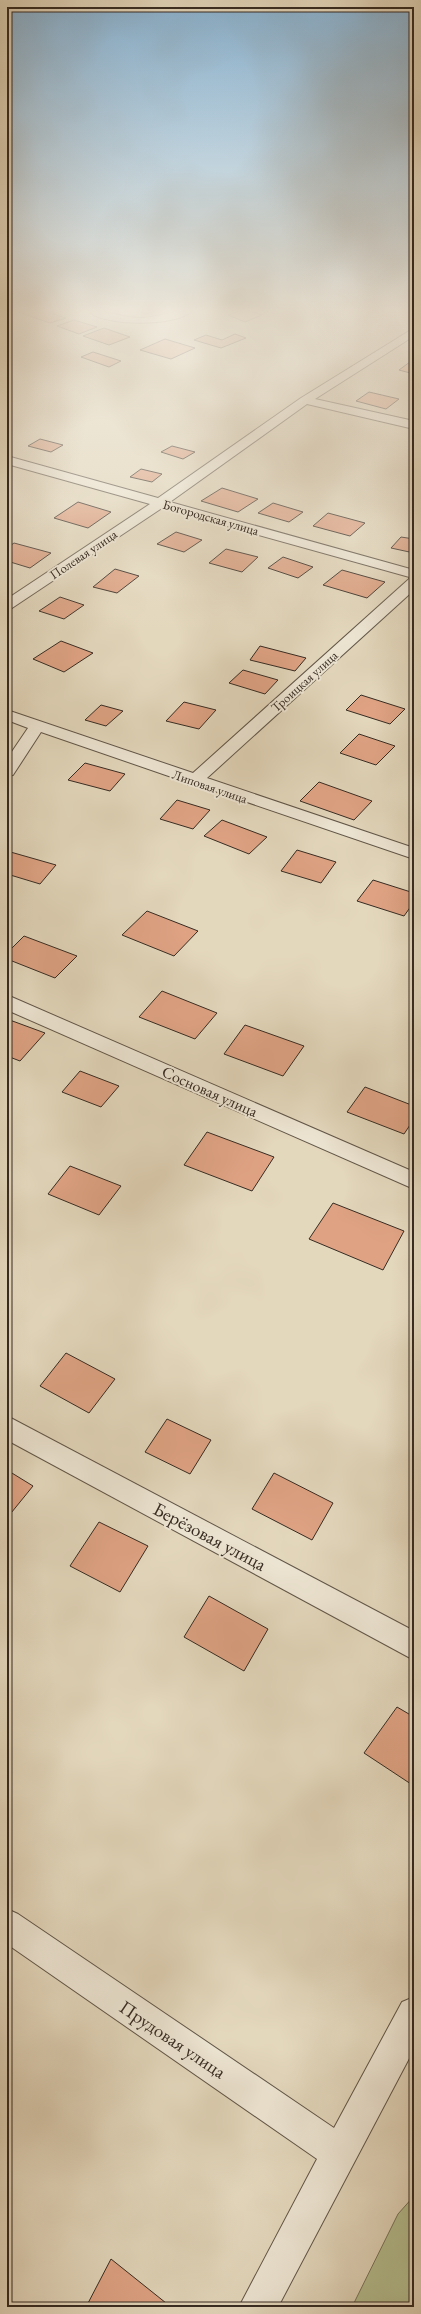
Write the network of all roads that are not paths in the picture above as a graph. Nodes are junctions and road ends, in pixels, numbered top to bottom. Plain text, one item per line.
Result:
1 (279, 418) edge
2 (383, 418) edge
3 (414, 425) edge
4 (7, 460) edge
5 (160, 502) junction
6 (414, 574) edge
7 (414, 582) edge
8 (7, 605) edge
9 (7, 715) edge
10 (38, 726) junction
11 (7, 771) edge
12 (194, 781) junction
13 (414, 854) edge
14 (7, 1002) edge
15 (414, 1181) edge
16 (7, 1427) edge
17 (414, 1646) edge
18 (7, 1925) edge
19 (414, 2014) edge
20 (339, 2153) junction
21 (258, 2307) edge

1 - 5 street
2 - 3 street
4 - 5 street, Богородская улица
5 - 6 street, Богородская улица
5 - 8 street, Полевая улица
7 - 12 street, Троицкая улица
9 - 10 street, Липовая улица
10 - 11 street
10 - 12 street, Липовая улица
12 - 13 street, Липовая улица
14 - 15 street, Сосновая улица
16 - 17 street, Берёзовая улица
18 - 20 street, Прудовая улица
19 - 20 street
20 - 21 street

